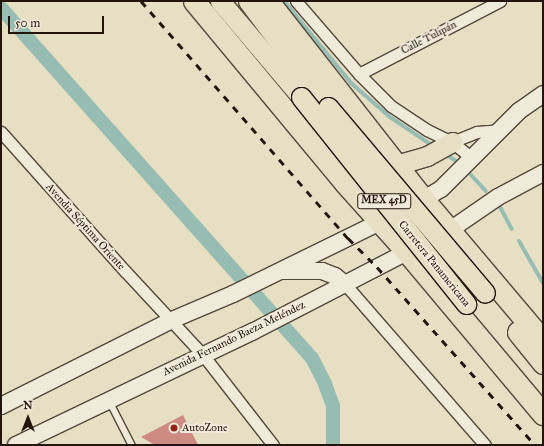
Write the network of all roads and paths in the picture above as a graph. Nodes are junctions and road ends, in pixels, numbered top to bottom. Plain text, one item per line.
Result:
1 (194, 1) edge
2 (220, 1) edge
3 (248, 1) edge
4 (268, 1) edge
5 (296, 1) edge
6 (500, 1) edge
7 (359, 74) junction
8 (543, 94) edge
9 (501, 130) junction
10 (1, 132) edge
11 (452, 142) junction
12 (472, 158) junction
13 (396, 165) junction
14 (543, 173) edge
15 (345, 183) junction
16 (424, 200) junction
17 (380, 222) junction
18 (450, 230) junction
19 (407, 252) junction
20 (475, 260) junction
21 (274, 274) junction
22 (345, 284) junction
23 (435, 285) junction
24 (485, 293) joint
25 (466, 304) joint
26 (172, 320) junction
27 (543, 341) edge
28 (203, 355) junction
29 (543, 362) edge
30 (543, 395) edge
31 (109, 400) junction
32 (1, 406) edge
33 (543, 414) edge
34 (272, 444) edge
35 (16, 445) edge
36 (132, 445) edge
37 (485, 445) edge

1 - 15 highway
2 - 25 highway, Carretera Panamericana / MEX 45D, bridge
3 - 24 highway, Carretera Panamericana / MEX 45D, bridge
4 - 13 highway
5 - 7 street
6 - 7 street, Calle Tulipán
7 - 11 street
8 - 9 main road
9 - 11 street
9 - 12 main road
10 - 26 street, Avendia Séptima Oriente
11 - 12 street
11 - 13 highway
12 - 16 main road
13 - 15 highway
13 - 16 highway
14 - 18 main road, Avenida Fernando Baeza Meléndez
15 - 17 highway
16 - 17 main road
16 - 18 highway
17 - 19 highway
17 - 21 main road
18 - 19 main road, Avenida Fernando Baeza Meléndez
18 - 20 highway
19 - 22 main road, Avenida Fernando Baeza Meléndez
19 - 23 highway
20 - 23 highway
20 - 27 highway
21 - 22 main road
21 - 26 main road
22 - 28 main road, Avenida Fernando Baeza Meléndez
22 - 37 street
23 - 33 highway
24 - 29 highway, Carretera Panamericana / MEX 45D
25 - 30 highway, Carretera Panamericana / MEX 45D
26 - 28 street, Avendia Séptima Oriente
26 - 32 main road
28 - 31 main road, Avenida Fernando Baeza Meléndez
28 - 34 street, Avendia Séptima Oriente
31 - 35 main road, Avenida Fernando Baeza Meléndez
31 - 36 lane

